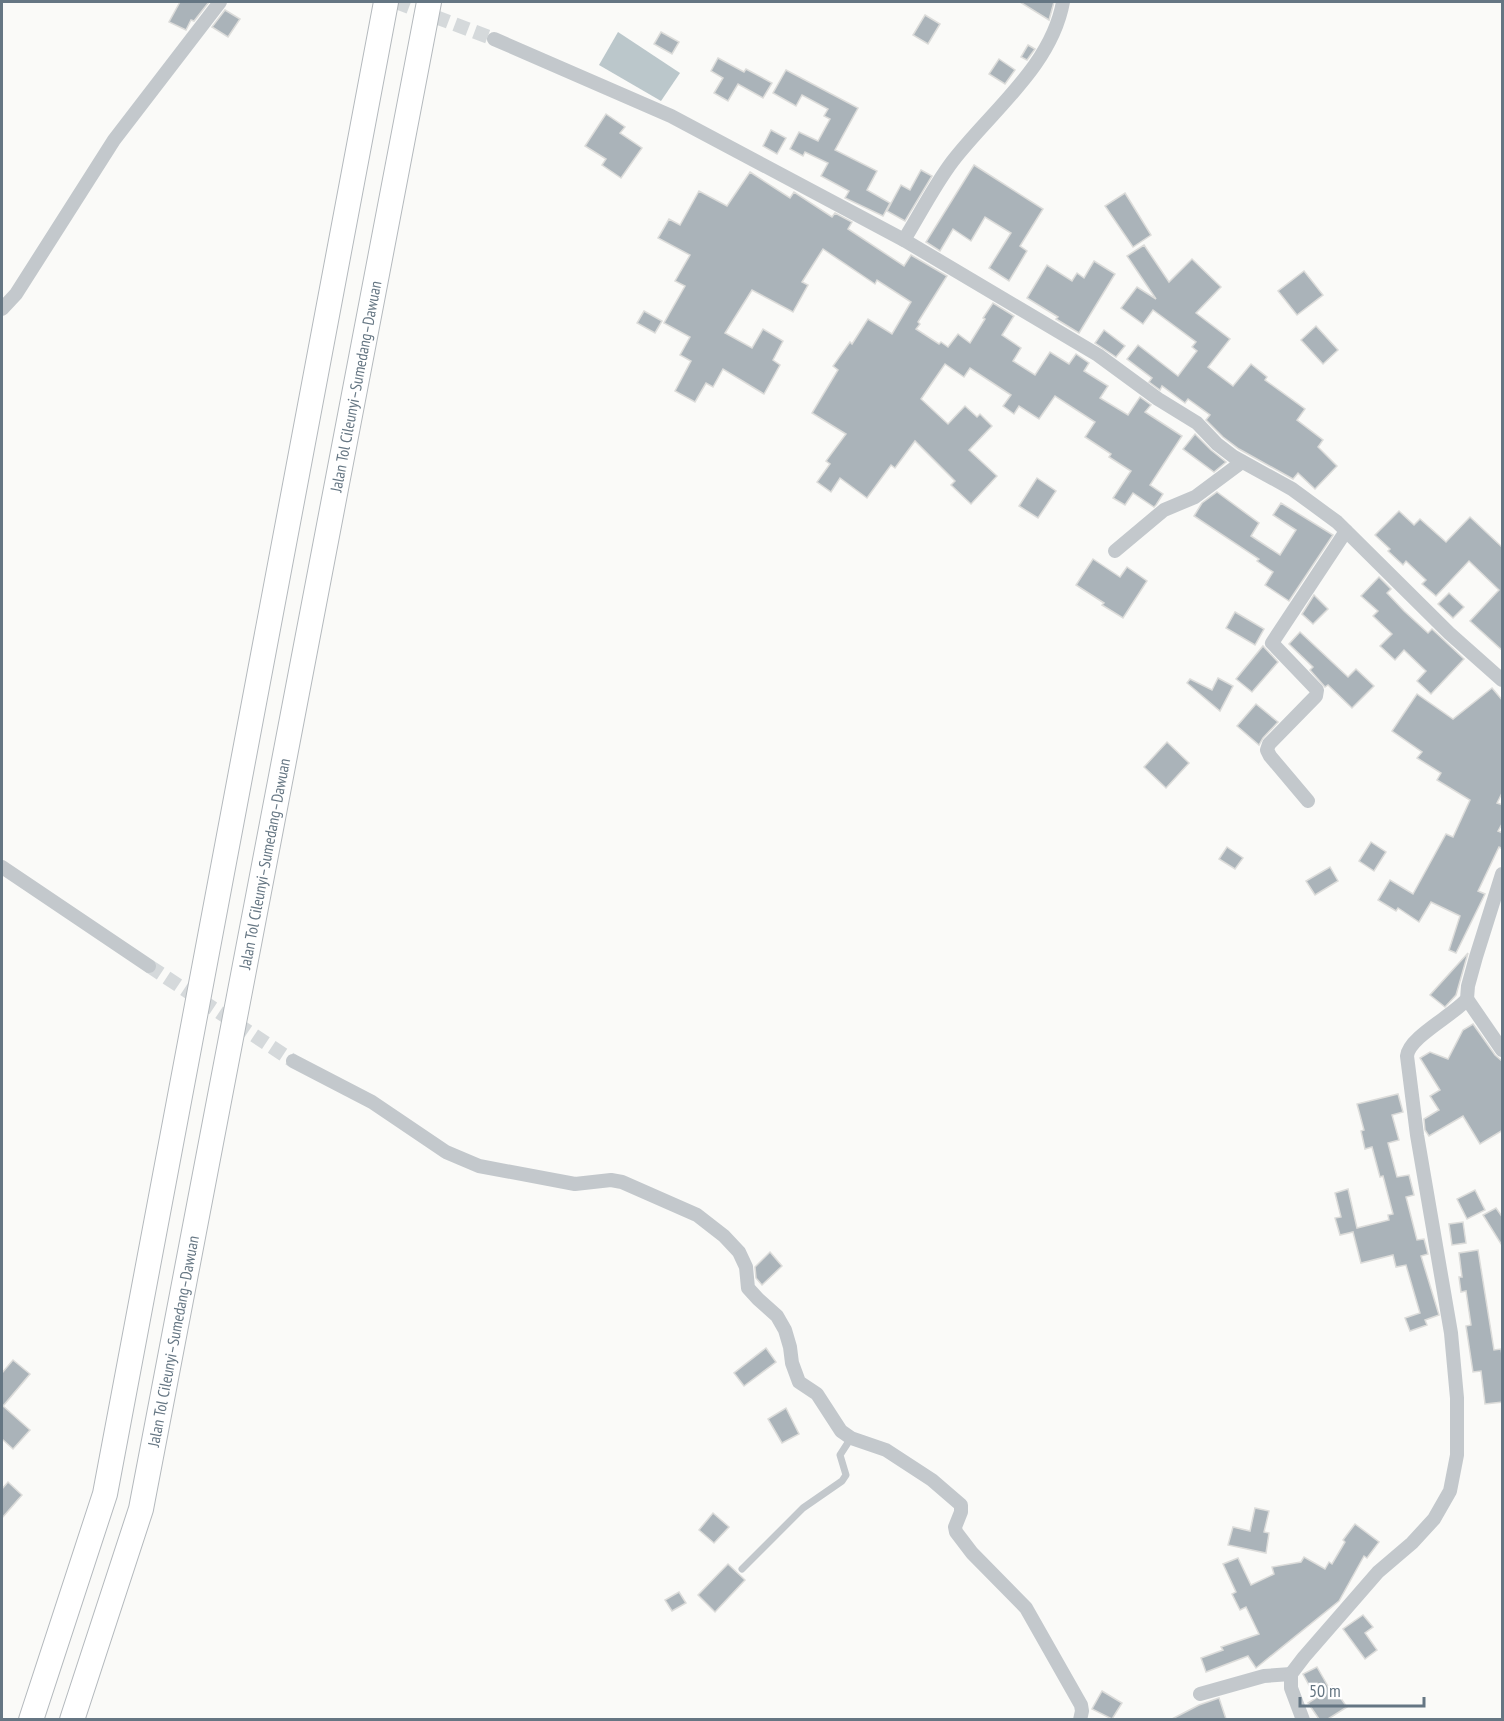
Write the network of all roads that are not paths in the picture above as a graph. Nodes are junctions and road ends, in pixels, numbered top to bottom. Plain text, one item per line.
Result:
1 (220, 2) edge
2 (386, 2) edge
3 (429, 2) edge
4 (1063, 2) edge
5 (494, 39) tunnel mouth
6 (904, 240) junction
7 (2, 309) edge
8 (1242, 462) junction
9 (1346, 531) junction
10 (1115, 551) dead end
11 (1503, 680) edge
12 (1308, 801) dead end
13 (2, 867) edge
14 (1503, 874) edge
15 (149, 966) tunnel mouth
16 (1467, 999) junction
17 (1503, 1050) edge
18 (293, 1061) tunnel mouth
19 (851, 1438) junction
20 (742, 1569) dead end
21 (1291, 1674) junction
22 (1200, 1694) dead end
23 (31, 1719) edge
24 (72, 1719) edge
25 (1080, 1719) edge
26 (1303, 1719) edge

1 - 7 street
2 - 23 highway
3 - 24 highway, Jalan Tol Cileunyi–Sumedang–Dawuan
4 - 6 street
5 - 6 street
6 - 8 street
8 - 9 street
8 - 10 street
9 - 11 street
9 - 12 street
13 - 15 street
14 - 16 street
16 - 17 street
16 - 21 street
18 - 19 street
19 - 20 lane
19 - 25 street
21 - 22 street
21 - 26 street

